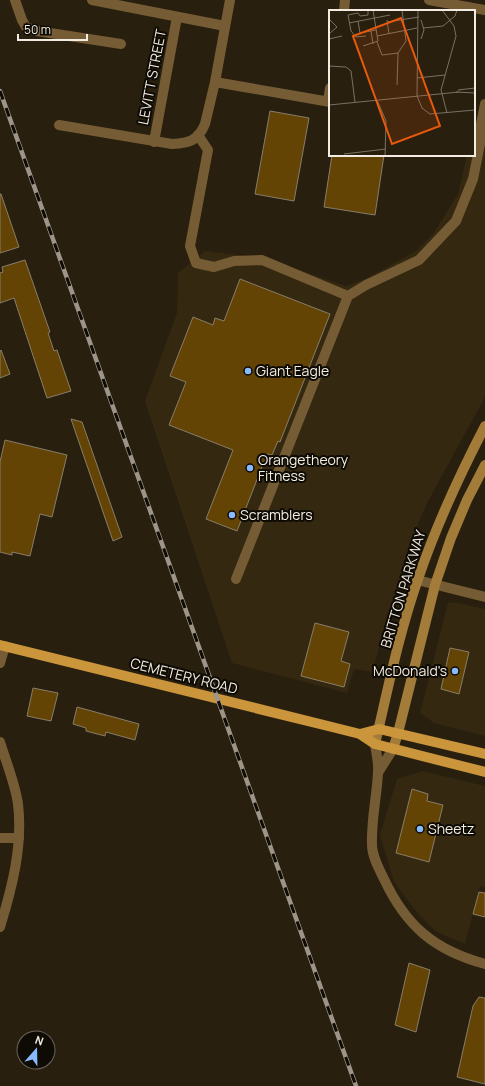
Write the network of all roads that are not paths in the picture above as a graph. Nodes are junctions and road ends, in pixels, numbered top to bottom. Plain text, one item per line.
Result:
1 (15, 0) edge
2 (92, 0) edge
3 (230, 0) edge
4 (346, 0) edge
5 (429, 0) edge
6 (344, 10) edge
7 (485, 10) edge
8 (177, 17) junction
9 (225, 26) junction
10 (121, 44) dead end
11 (215, 82) junction
12 (329, 102) edge
13 (485, 104) edge
14 (59, 126) dead end
15 (480, 129) edge
16 (198, 135) junction
17 (154, 142) junction
18 (348, 296) junction
19 (485, 426) edge
20 (485, 465) edge
21 (236, 579) dead end
22 (418, 580) junction
23 (435, 585) junction
24 (485, 597) edge
25 (3, 645) edge
26 (0, 663) edge
27 (379, 730) junction
28 (398, 733) junction
29 (360, 734) junction
30 (0, 742) edge
31 (375, 744) junction
32 (393, 749) junction
33 (485, 754) edge
34 (379, 770) junction
35 (485, 772) edge
36 (0, 838) edge
37 (19, 838) junction
38 (0, 928) edge
39 (485, 964) edge

1 - 10 street
2 - 8 street
3 - 9 street
4 - 6 street
5 - 7 street
8 - 9 street
8 - 17 street, LEVITT STREET
9 - 11 street
11 - 12 street
11 - 16 street
13 - 15 street
14 - 17 street
15 - 18 street
16 - 17 street
16 - 18 street
18 - 21 street
19 - 22 main road, BRITTON PARKWAY
20 - 23 main road, BRITTON PARKWAY
22 - 23 street
22 - 27 main road, BRITTON PARKWAY
23 - 24 street
23 - 28 main road, BRITTON PARKWAY
25 - 26 street
25 - 29 main road, CEMETERY ROAD
27 - 28 main road, CEMETERY ROAD
27 - 29 main road, CEMETERY ROAD
27 - 31 main road, BRITTON PARKWAY
28 - 32 main road, BRITTON PARKWAY
28 - 33 main road, CEMETERY ROAD
29 - 31 main road, CEMETERY ROAD
30 - 37 street
31 - 32 main road, CEMETERY ROAD
31 - 34 street
32 - 34 street
32 - 35 main road, CEMETERY ROAD
34 - 39 street
36 - 37 street
37 - 38 street

